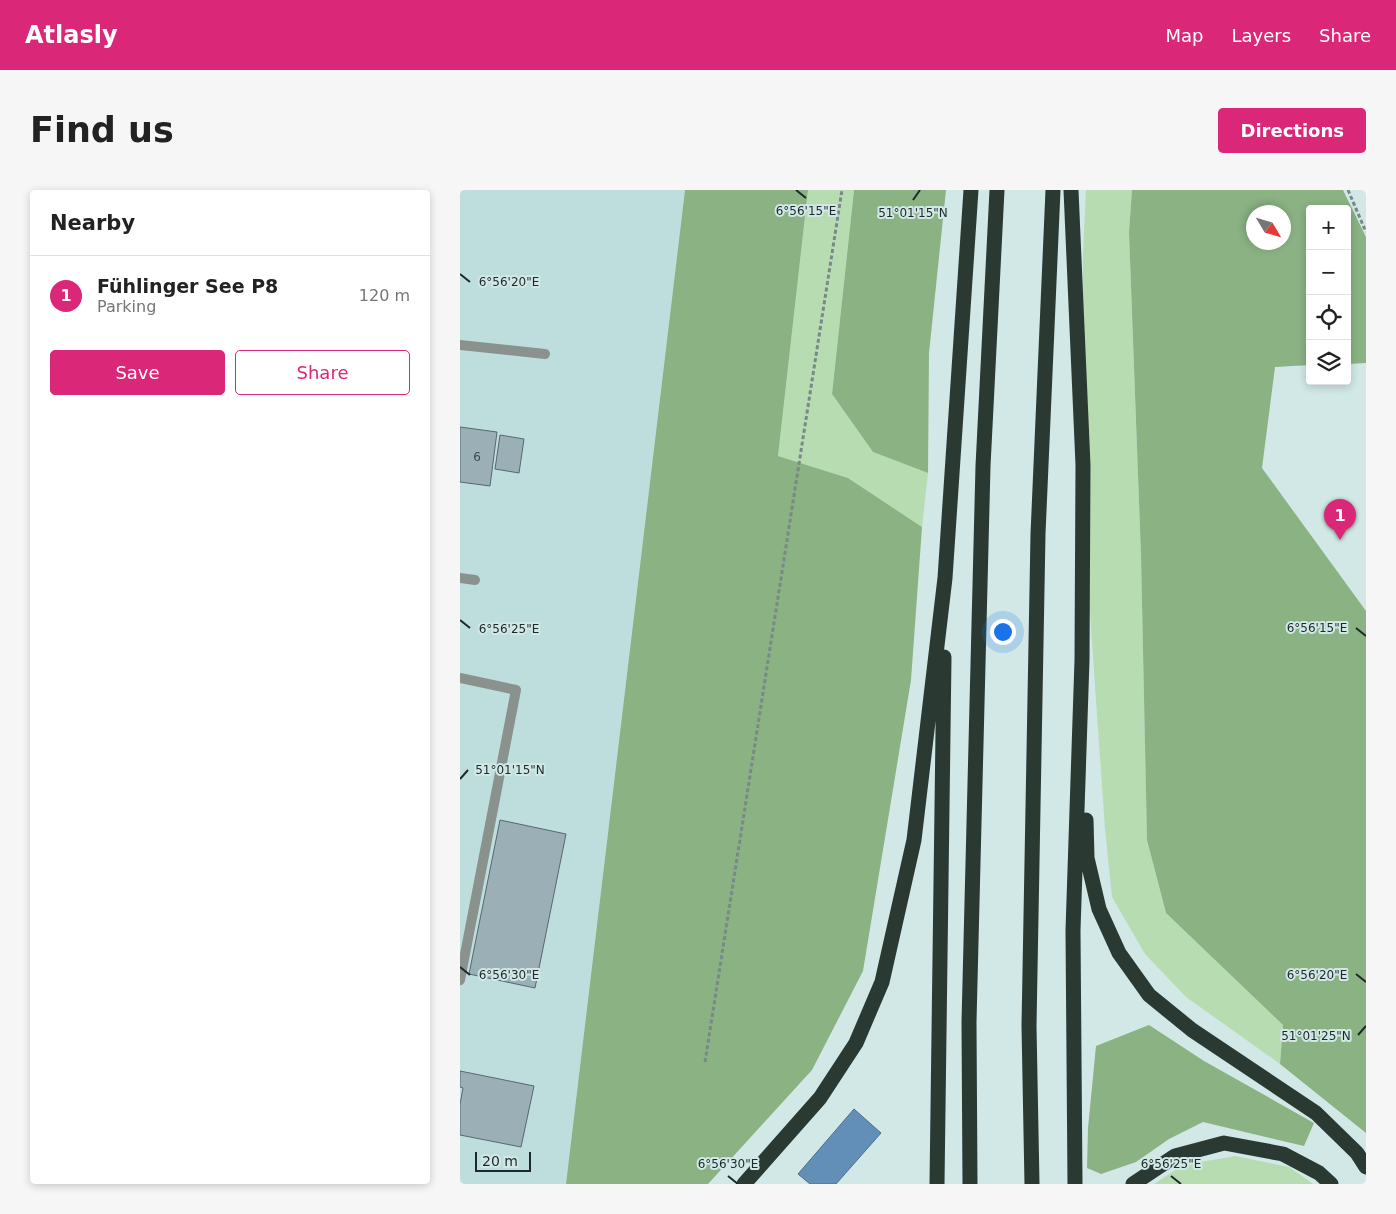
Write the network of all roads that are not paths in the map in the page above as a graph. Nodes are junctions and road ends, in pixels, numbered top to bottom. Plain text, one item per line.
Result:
1 (971, 190) edge
2 (997, 190) edge
3 (1053, 190) edge
4 (1071, 190) edge
5 (460, 345) edge
6 (545, 354) dead end
7 (460, 578) edge
8 (945, 578) junction
9 (476, 580) dead end
10 (1082, 660) junction
11 (460, 678) edge
12 (460, 980) edge
13 (1366, 1167) edge
14 (744, 1184) edge
15 (937, 1184) edge
16 (970, 1184) edge
17 (1032, 1184) edge
18 (1075, 1184) edge
19 (1133, 1184) edge
20 (1331, 1184) edge

1 - 8 highway
2 - 16 highway
3 - 17 highway
4 - 10 highway
5 - 6 lane
7 - 9 lane
8 - 14 highway
8 - 15 highway
10 - 13 highway
10 - 18 highway
11 - 12 lane
19 - 20 highway

